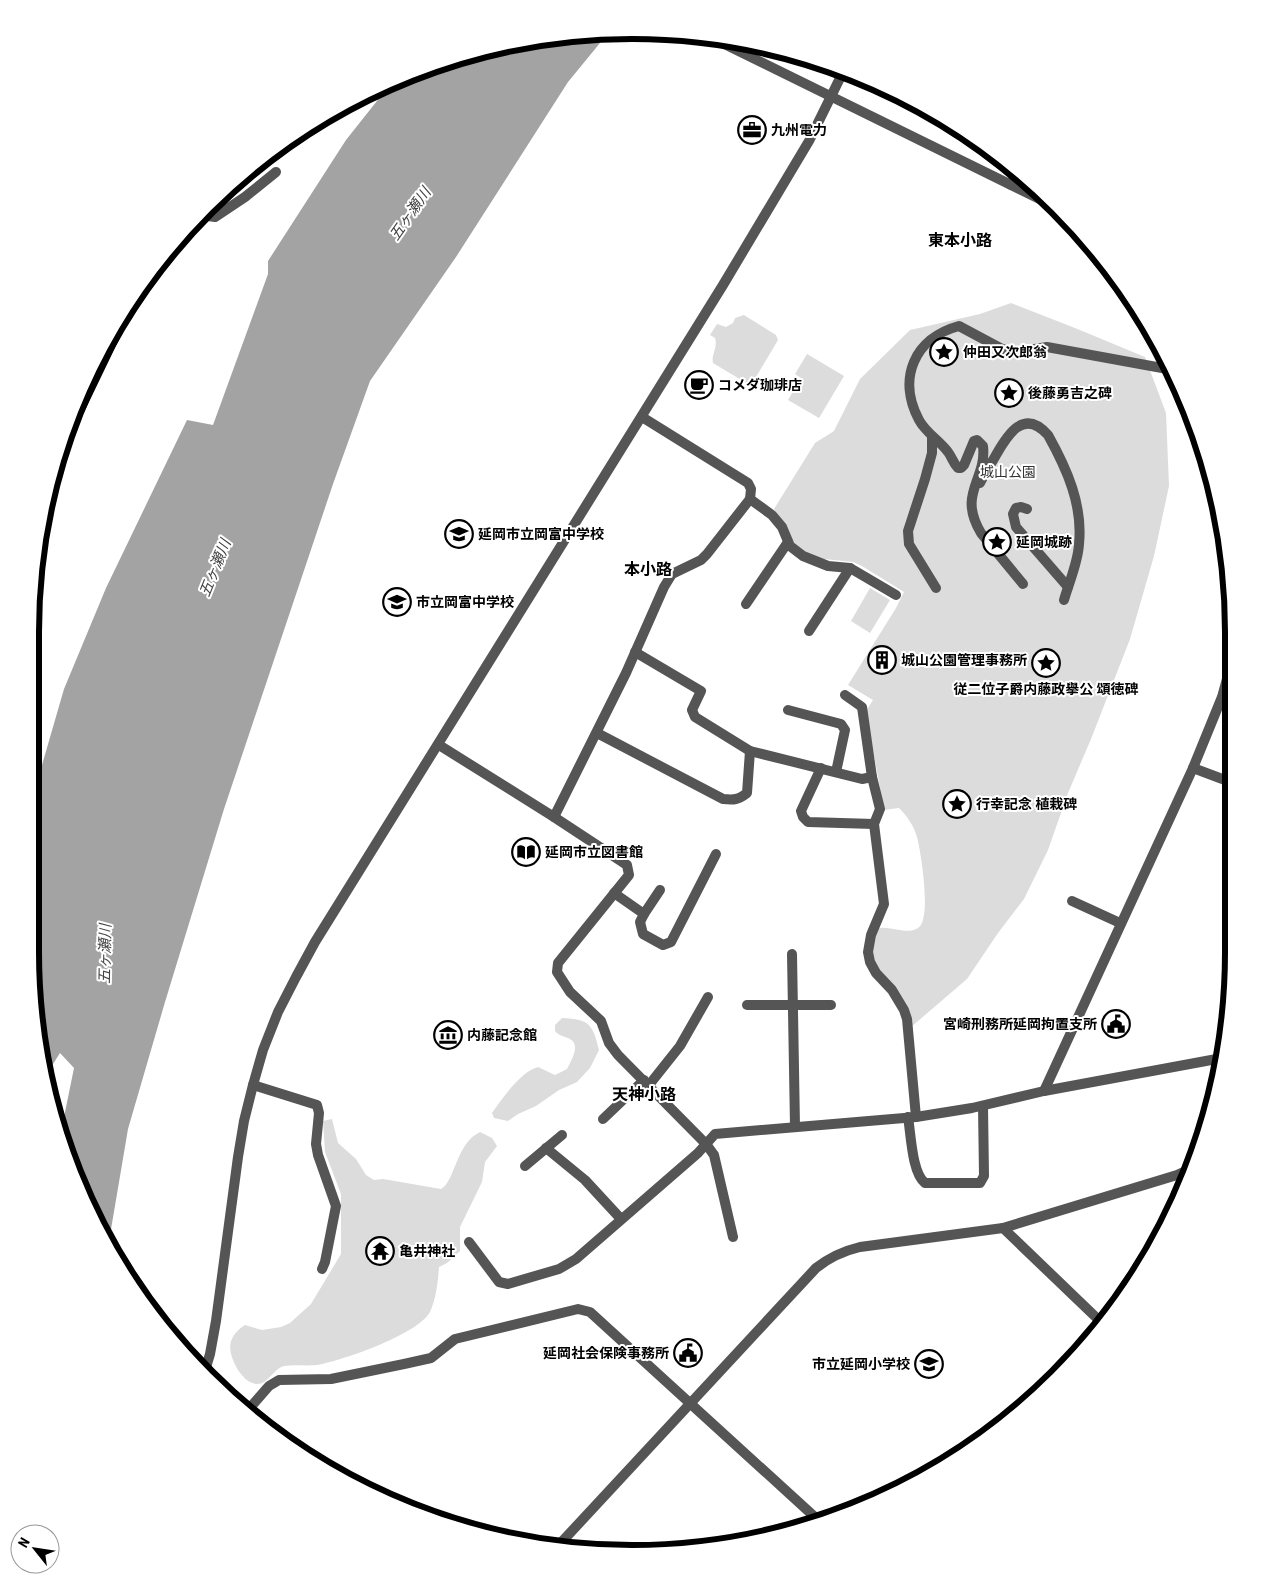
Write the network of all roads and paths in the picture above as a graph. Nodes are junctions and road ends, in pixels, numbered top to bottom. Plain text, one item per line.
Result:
1 (732, 48) edge
2 (841, 77) edge
3 (832, 96) junction
4 (276, 172) dead end
5 (1014, 178) edge
6 (1011, 186) junction
7 (1034, 197) edge
8 (209, 217) edge
9 (1163, 368) edge
10 (642, 417) junction
11 (932, 437) junction
12 (750, 499) junction
13 (971, 504) junction
14 (1027, 509) dead end
15 (788, 542) junction
16 (850, 568) junction
17 (1023, 584) dead end
18 (1068, 587) junction
19 (936, 588) dead end
20 (896, 595) dead end
21 (1064, 600) dead end
22 (746, 604) dead end
23 (809, 630) dead end
24 (635, 652) junction
25 (1225, 686) edge
26 (845, 695) dead end
27 (788, 710) dead end
28 (597, 733) junction
29 (439, 745) junction
30 (750, 751) junction
31 (821, 768) junction
32 (1193, 768) junction
33 (836, 772) junction
34 (872, 777) junction
35 (1225, 781) edge
36 (554, 817) junction
37 (874, 824) junction
38 (716, 854) dead end
39 (660, 890) dead end
40 (614, 893) junction
41 (1072, 901) dead end
42 (644, 914) junction
43 (1120, 923) junction
44 (792, 954) dead end
45 (708, 997) dead end
46 (747, 1005) dead end
47 (793, 1005) junction
48 (831, 1005) dead end
49 (1215, 1059) edge
50 (646, 1083) junction
51 (253, 1085) junction
52 (1044, 1091) junction
53 (983, 1106) junction
54 (912, 1117) junction
55 (603, 1119) dead end
56 (795, 1126) junction
57 (562, 1135) dead end
58 (706, 1144) junction
59 (546, 1148) junction
60 (525, 1166) dead end
61 (1183, 1172) edge
62 (621, 1219) junction
63 (1003, 1228) junction
64 (733, 1237) dead end
65 (469, 1242) dead end
66 (322, 1269) dead end
67 (1098, 1319) edge
68 (207, 1365) edge
69 (690, 1402) junction
70 (251, 1407) edge
71 (814, 1517) edge
72 (562, 1541) edge

1 - 3 street
2 - 3 street
3 - 6 street
3 - 10 street
4 - 8 street
5 - 6 street
6 - 7 street
9 - 11 street
10 - 12 street
10 - 29 street
11 - 13 street
11 - 19 street
12 - 15 street
12 - 24 street
13 - 17 street
13 - 18 street
14 - 18 street
15 - 16 street
15 - 22 street
16 - 20 street
16 - 23 street
18 - 21 street
24 - 28 street
24 - 30 street
25 - 32 street
26 - 34 street
27 - 33 street
28 - 30 street
28 - 36 street
29 - 36 street
29 - 51 street
30 - 31 street
31 - 33 street
31 - 37 street
32 - 35 street
32 - 43 street
33 - 34 street
34 - 37 street
36 - 40 street
37 - 54 street
38 - 42 street
39 - 42 street
40 - 42 street
40 - 50 street
41 - 43 street
43 - 52 street
44 - 47 street
45 - 50 street
46 - 47 street
47 - 48 street
47 - 56 street
49 - 52 street
50 - 55 street
50 - 58 street
51 - 66 street
51 - 68 street
52 - 53 street
53 - 54 street
53 - 54 street
54 - 56 street
56 - 58 street
57 - 59 street
58 - 62 street
58 - 64 street
59 - 60 street
59 - 62 street
61 - 63 street
62 - 65 street
63 - 67 street
63 - 69 street
69 - 70 street
69 - 71 street
69 - 72 street

